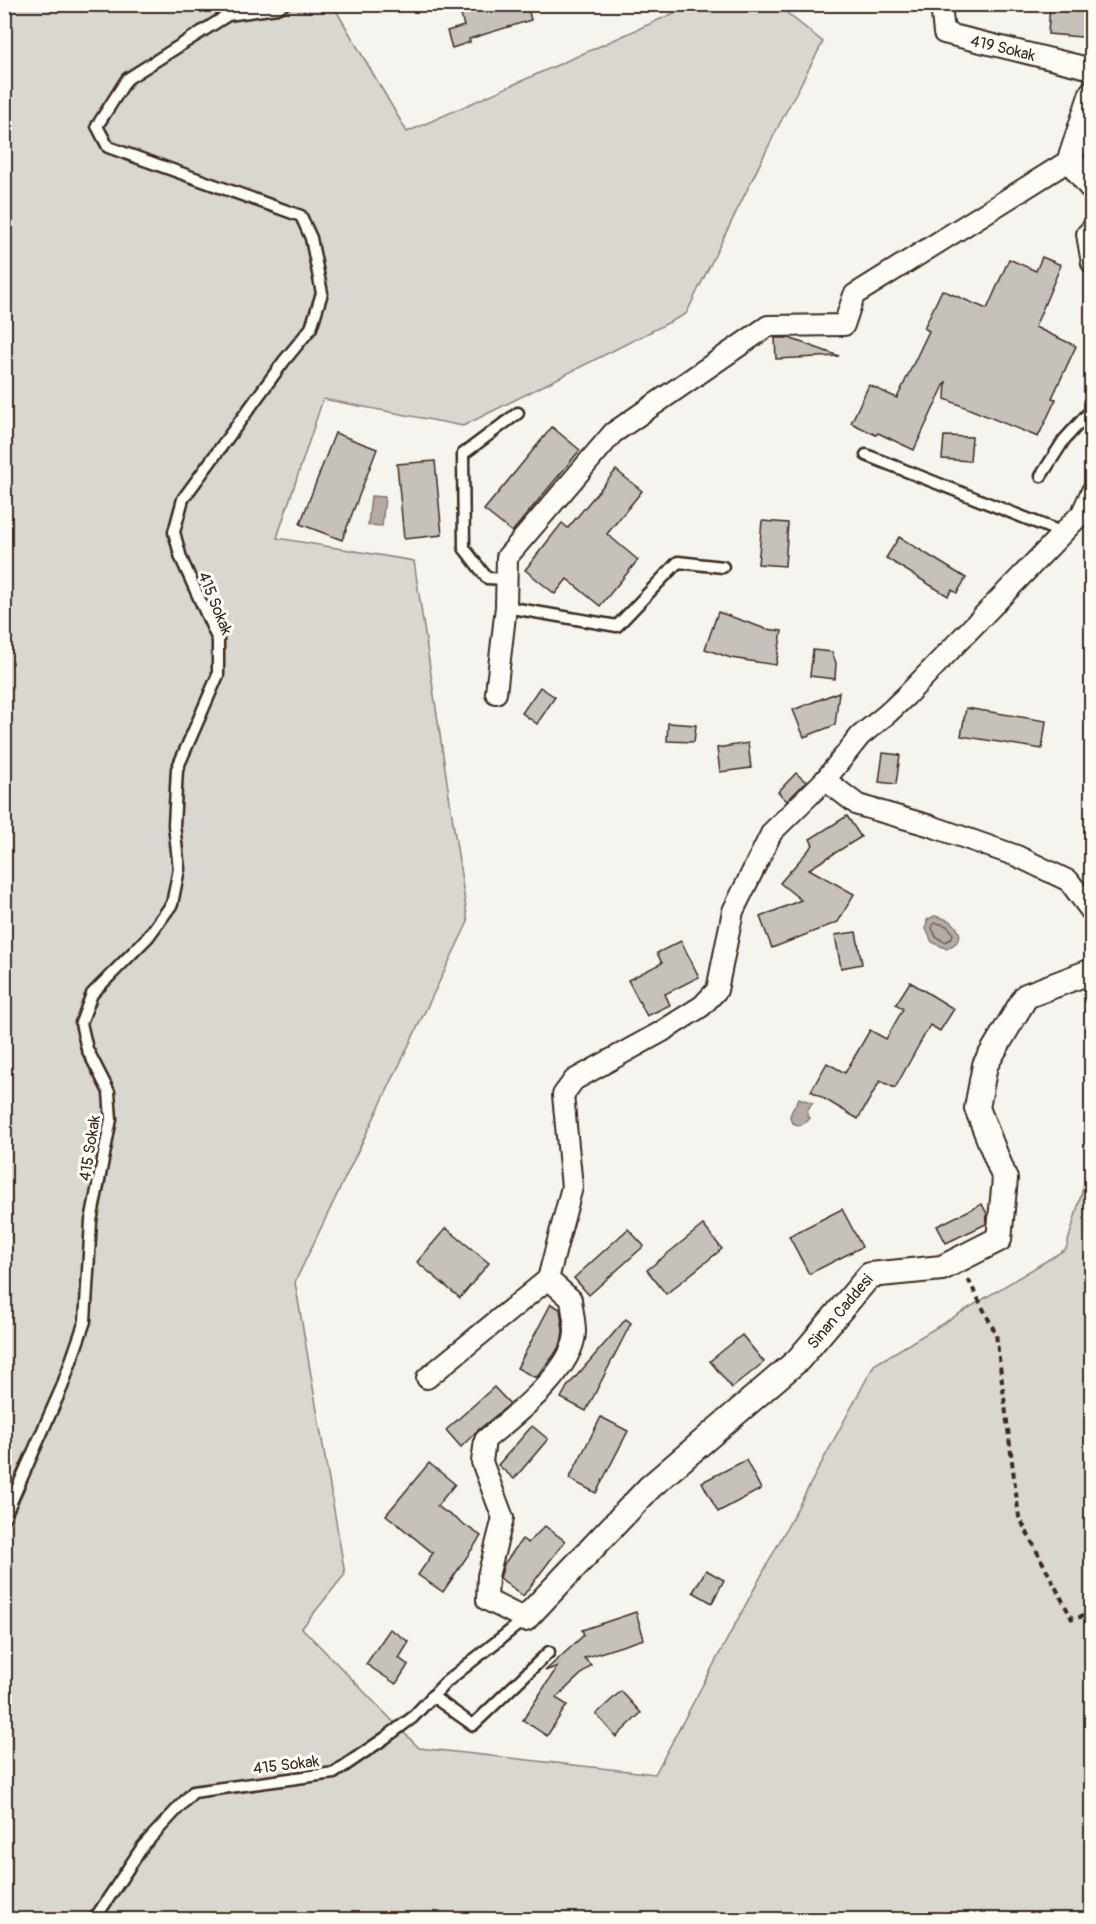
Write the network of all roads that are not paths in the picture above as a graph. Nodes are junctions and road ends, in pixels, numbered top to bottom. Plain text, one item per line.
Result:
1 (284, 4) edge
2 (941, 4) edge
3 (1092, 69) edge
4 (1092, 93) edge
5 (1070, 160) junction
6 (1092, 188) edge
7 (1092, 229) edge
8 (1092, 263) edge
9 (1092, 409) edge
10 (518, 413) dead end
11 (866, 455) dead end
12 (1041, 476) dead end
13 (1092, 491) edge
14 (1064, 533) junction
15 (723, 567) dead end
16 (507, 579) junction
17 (506, 608) junction
18 (496, 693) dead end
19 (825, 780) junction
20 (1092, 912) edge
21 (1092, 971) edge
22 (548, 1279) junction
23 (427, 1378) dead end
24 (4, 1518) edge
25 (525, 1619) junction
26 (549, 1652) dead end
27 (432, 1696) junction
28 (94, 1920) edge

1 - 24 lane, 415 Sokak
2 - 3 street, 419 Sokak
4 - 5 street
5 - 6 street
5 - 16 street
7 - 8 street
9 - 12 lane
10 - 16 lane
11 - 14 lane
13 - 14 street
14 - 19 street
15 - 17 lane
16 - 17 street
17 - 18 street
19 - 20 street
19 - 22 street
21 - 25 street, Sinan Caddesi
22 - 23 street
22 - 25 street
25 - 27 lane, 415 Sokak
26 - 27 lane
27 - 28 lane, 415 Sokak

